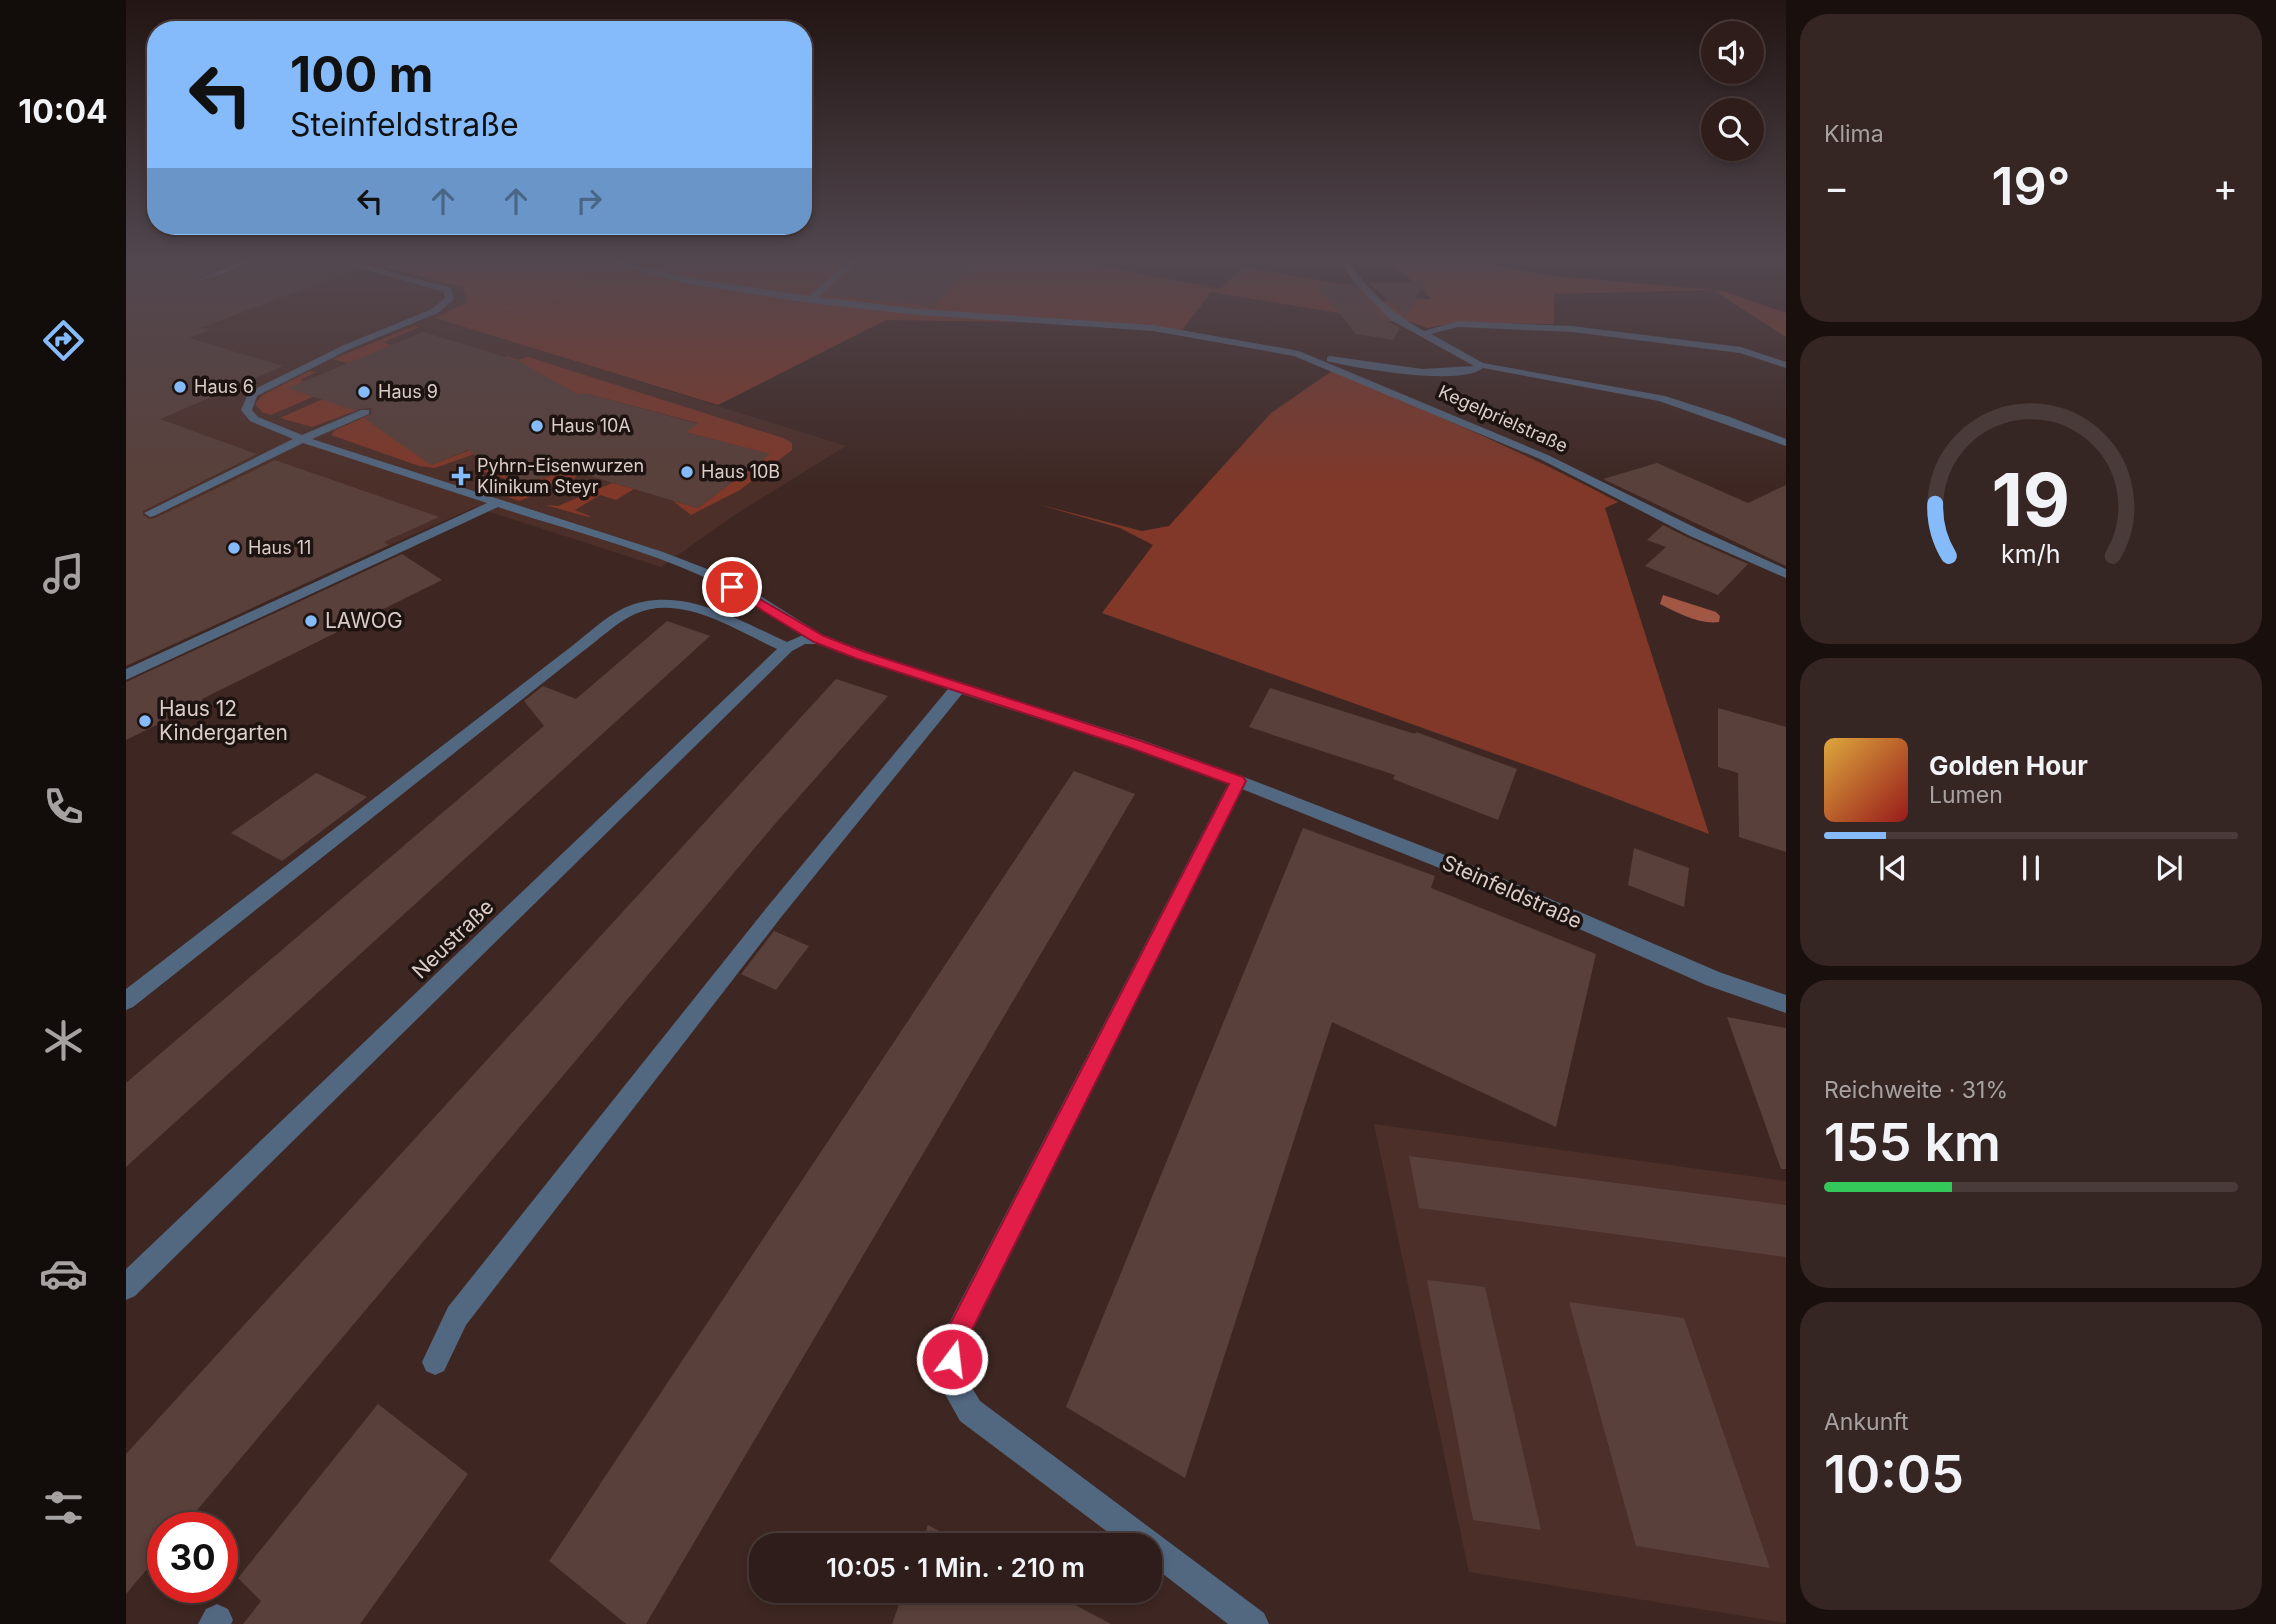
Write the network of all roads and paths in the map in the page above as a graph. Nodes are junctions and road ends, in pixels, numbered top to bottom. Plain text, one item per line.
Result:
1 (372, 337) edge
2 (1210, 337) edge
3 (1427, 337) edge
4 (1639, 337) edge
5 (1296, 353) junction
6 (1479, 365) junction
7 (1786, 365) edge
8 (365, 412) dead end
9 (305, 440) junction
10 (1786, 443) edge
11 (497, 503) junction
12 (150, 513) dead end
13 (1786, 574) edge
14 (819, 639) junction
15 (787, 648) junction
16 (126, 675) edge
17 (958, 688) junction
18 (1238, 781) junction
19 (126, 1001) edge
20 (1786, 1004) edge
21 (126, 1287) edge
22 (435, 1362) dead end
23 (1132, 1533) edge
24 (1162, 1556) edge
25 (1253, 1624) edge

1 - 9 street, Steinfeldstraße
2 - 5 street, Kegelprielstraße
3 - 6 street
4 - 7 street
5 - 6 street
5 - 13 street, Kegelprielstraße
6 - 10 street
8 - 9 street
9 - 11 street, Steinfeldstraße
9 - 12 street
11 - 14 street, Steinfeldstraße
11 - 16 street
14 - 15 street, Neustraße
14 - 17 street, Steinfeldstraße
15 - 19 street
15 - 21 street, Neustraße
17 - 18 street, Steinfeldstraße
17 - 22 street
18 - 20 street, Steinfeldstraße
18 - 23 street
24 - 25 street

